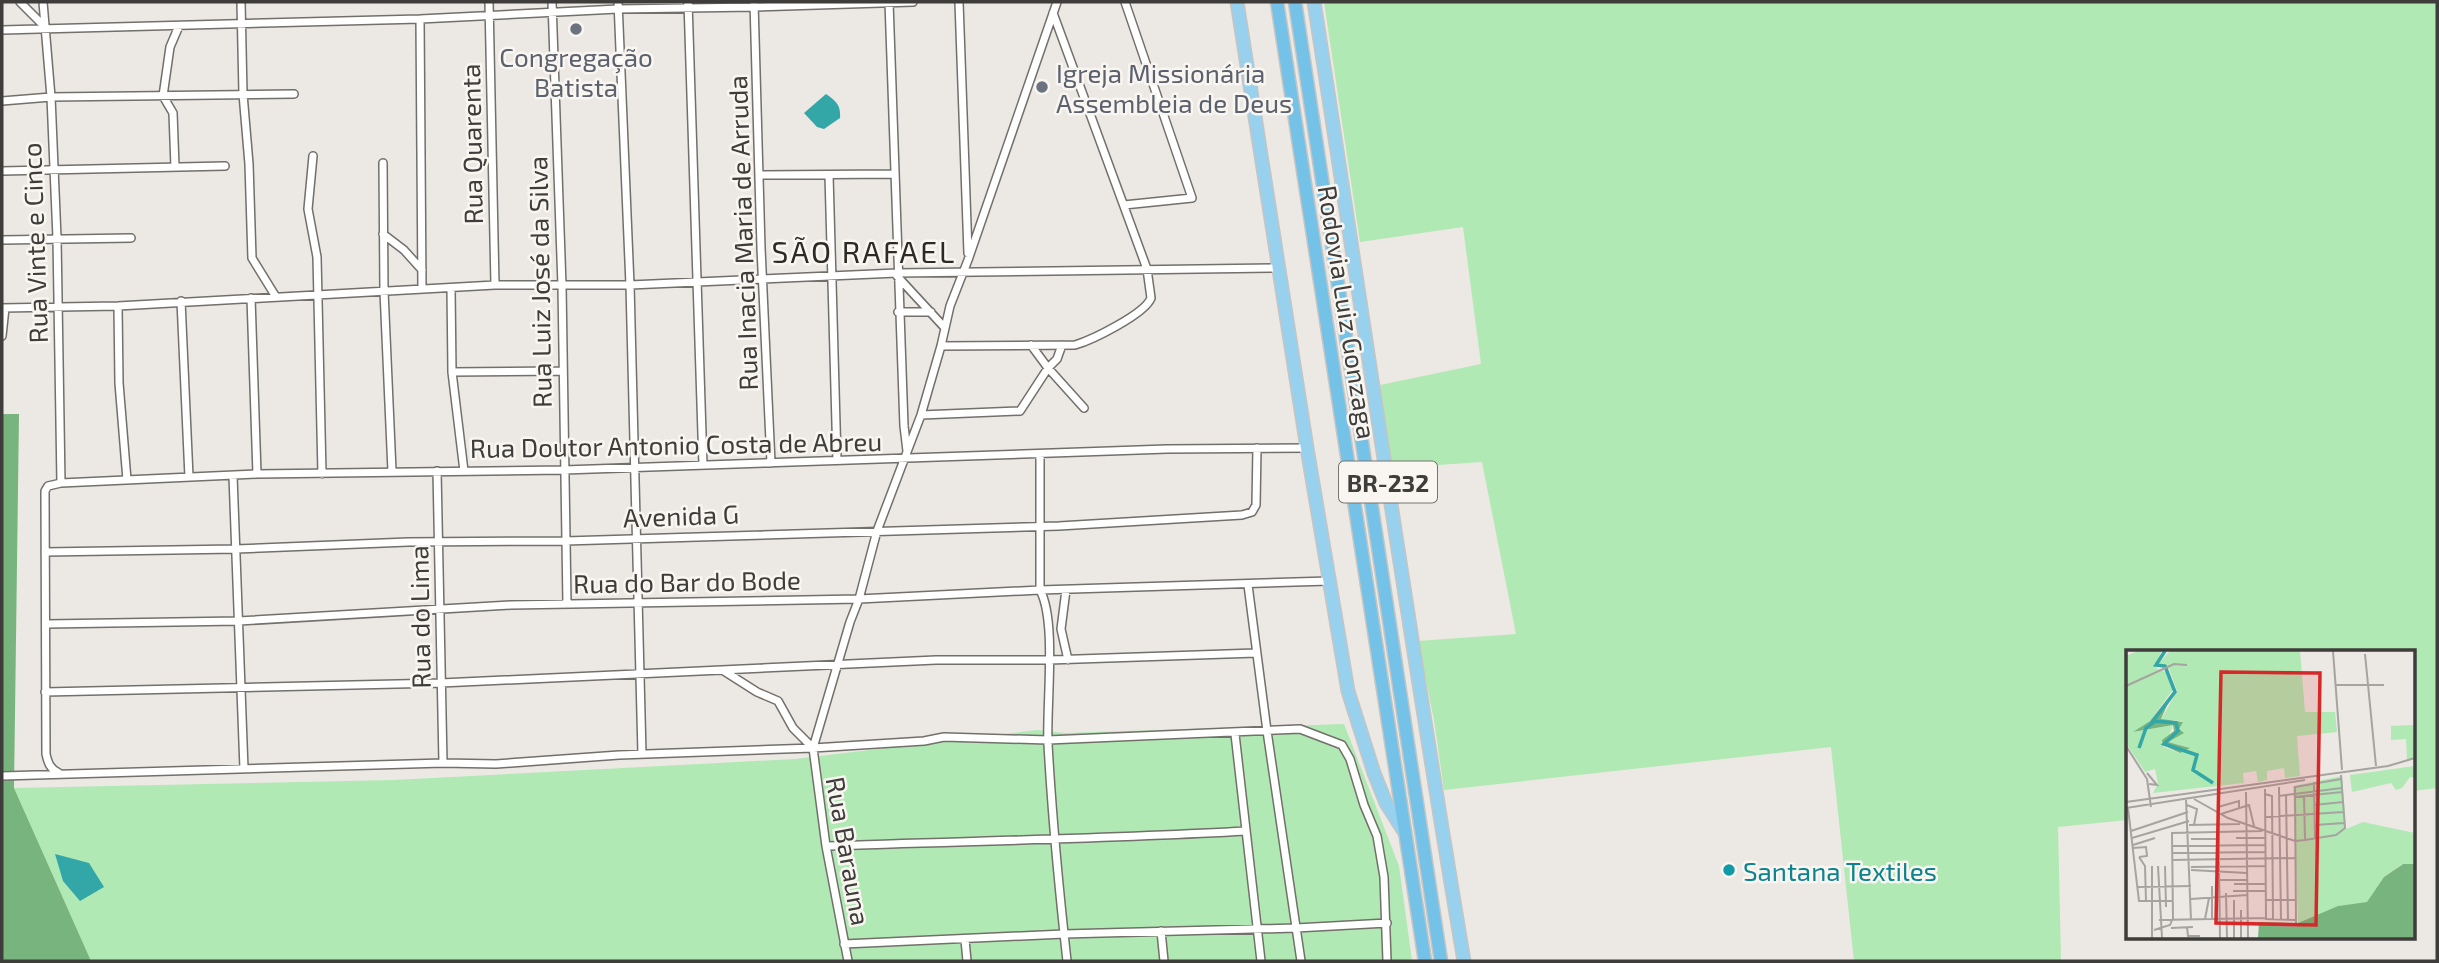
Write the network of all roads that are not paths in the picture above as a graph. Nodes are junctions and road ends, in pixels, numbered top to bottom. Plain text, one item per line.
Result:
1 (20, 2) edge
2 (43, 2) edge
3 (241, 2) edge
4 (489, 2) edge
5 (552, 2) edge
6 (889, 2) edge
7 (913, 2) edge
8 (959, 2) edge
9 (1057, 2) edge
10 (1125, 2) edge
11 (1237, 2) edge
12 (1277, 2) edge
13 (1295, 2) edge
14 (1314, 2) edge
15 (822, 3) edge
16 (618, 5) edge
17 (688, 5) edge
18 (755, 5) edge
19 (1052, 12) junction
20 (552, 13) junction
21 (490, 15) junction
22 (420, 19) junction
23 (241, 24) junction
24 (179, 26) junction
25 (46, 29) junction
26 (2, 30) edge
27 (243, 94) junction
28 (295, 94) dead end
29 (163, 96) junction
30 (51, 97) junction
31 (2, 101) edge
32 (313, 156) dead end
33 (383, 163) dead end
34 (225, 166) dead end
35 (175, 167) junction
36 (54, 169) junction
37 (2, 171) edge
38 (895, 174) junction
39 (760, 175) junction
40 (829, 175) junction
41 (1124, 205) junction
42 (383, 234) junction
43 (57, 238) junction
44 (131, 239) dead end
45 (2, 240) edge
46 (968, 260) junction
47 (1279, 268) junction
48 (1147, 269) junction
49 (422, 270) junction
50 (963, 271) junction
51 (897, 274) junction
52 (832, 276) junction
53 (763, 279) junction
54 (697, 283) junction
55 (495, 285) junction
56 (630, 285) junction
57 (562, 286) junction
58 (451, 288) junction
59 (422, 289) junction
60 (384, 291) junction
61 (319, 296) junction
62 (276, 297) junction
63 (251, 298) junction
64 (181, 301) junction
65 (118, 306) junction
66 (58, 307) junction
67 (3, 308) edge
68 (898, 312) junction
69 (931, 312) junction
70 (945, 328) junction
71 (2, 336) edge
72 (1031, 345) junction
73 (1062, 345) junction
74 (941, 346) junction
75 (1048, 368) junction
76 (563, 371) junction
77 (452, 372) junction
78 (1084, 408) dead end
79 (921, 415) junction
80 (1257, 448) junction
81 (1307, 448) junction
82 (906, 455) junction
83 (1040, 455) junction
84 (837, 460) junction
85 (771, 463) junction
86 (703, 465) junction
87 (635, 468) junction
88 (564, 470) junction
89 (392, 471) junction
90 (437, 471) junction
91 (464, 471) junction
92 (257, 474) junction
93 (322, 474) junction
94 (233, 476) junction
95 (189, 477) junction
96 (127, 480) junction
97 (61, 483) junction
98 (1039, 526) junction
99 (877, 531) junction
100 (637, 537) junction
101 (565, 541) junction
102 (439, 542) junction
103 (236, 549) junction
104 (45, 552) junction
105 (1329, 581) junction
106 (1248, 585) junction
107 (1040, 590) junction
108 (1066, 590) junction
109 (859, 599) junction
110 (639, 603) junction
111 (567, 604) junction
112 (440, 610) junction
113 (239, 621) junction
114 (47, 624) junction
115 (1256, 653) junction
116 (1049, 660) junction
117 (1068, 660) junction
118 (838, 665) junction
119 (724, 671) junction
120 (640, 673) junction
121 (441, 683) junction
122 (241, 688) junction
123 (45, 692) junction
124 (1267, 731) junction
125 (1235, 734) junction
126 (1048, 740) junction
127 (813, 748) junction
128 (642, 754) junction
129 (443, 763) junction
130 (244, 769) junction
131 (62, 774) junction
132 (2, 776) edge
133 (1246, 831) junction
134 (1406, 837) junction
135 (1055, 838) junction
136 (826, 846) junction
137 (1387, 923) junction
138 (1296, 928) junction
139 (1258, 929) junction
140 (1161, 931) junction
141 (1064, 934) junction
142 (965, 940) junction
143 (844, 944) junction
144 (848, 961) edge
145 (967, 961) edge
146 (1068, 961) edge
147 (1164, 961) edge
148 (1261, 961) edge
149 (1301, 961) edge
150 (1387, 961) edge
151 (1425, 961) edge
152 (1441, 961) edge
153 (1464, 961) edge

1 - 25 street
2 - 25 street, Rua Vinte e Cinco
3 - 23 street
4 - 21 street, Rua Quarenta
5 - 20 street, Rua Luiz José da Silva
6 - 7 street
6 - 15 street
6 - 38 street
8 - 46 street
9 - 19 street
10 - 41 street
11 - 47 main road, BR-232
12 - 134 highway, Rodovia Luiz Gonzaga / BR-232
13 - 152 highway, Rodovia Luiz Gonzaga / BR-232
14 - 153 main road, BR-232
15 - 18 street
16 - 17 street
16 - 20 street
16 - 56 street
17 - 18 street
17 - 54 street
18 - 39 street, Rua Inacia Maria de Arruda
19 - 41 street
19 - 46 street
20 - 21 street
20 - 57 street, Rua Luiz José da Silva
21 - 22 street
21 - 55 street, Rua Quarenta
22 - 23 street
22 - 49 street
23 - 24 street
23 - 27 street
24 - 25 street
24 - 29 street
25 - 26 street
25 - 30 street, Rua Vinte e Cinco
27 - 28 street
27 - 29 street
27 - 62 street
29 - 30 street
29 - 35 street
30 - 31 street
30 - 36 street, Rua Vinte e Cinco
32 - 61 street
33 - 42 street
34 - 35 street
35 - 36 street
36 - 37 street
36 - 43 street, Rua Vinte e Cinco
38 - 40 street
38 - 51 street
39 - 40 street
39 - 53 street, Rua Inacia Maria de Arruda
40 - 52 street
41 - 48 street
42 - 49 street
42 - 60 street
43 - 44 street
43 - 45 street
43 - 66 street, Rua Vinte e Cinco
46 - 50 street
47 - 48 street
47 - 81 main road, BR-232
48 - 50 street
48 - 73 street
49 - 59 street
50 - 51 street
50 - 70 street
51 - 52 street
51 - 68 street
51 - 69 street
52 - 53 street
52 - 84 street
53 - 54 street
53 - 85 street, Rua Inacia Maria de Arruda
54 - 56 street
54 - 86 street
55 - 57 street
55 - 58 street
56 - 57 street
56 - 87 street
57 - 76 street, Rua Luiz José da Silva
58 - 59 street
58 - 77 street
59 - 60 street
60 - 61 street
60 - 89 street
61 - 62 street
61 - 93 street
62 - 63 street
63 - 64 street
63 - 92 street
64 - 65 street
64 - 95 street
65 - 66 street
65 - 96 street
66 - 67 street
66 - 97 street, Rua Vinte e Cinco
67 - 71 street
68 - 69 street
68 - 82 street
69 - 70 street
70 - 74 street
72 - 73 street
72 - 74 street
72 - 75 street
73 - 75 street
74 - 79 street
75 - 78 street
75 - 79 street
76 - 77 street
76 - 88 street, Rua Luiz José da Silva
77 - 91 street
79 - 82 street
80 - 81 street, Rua Doutor Antonio Costa de Abreu
80 - 83 street, Rua Doutor Antonio Costa de Abreu
80 - 98 street, Avenida G
81 - 105 main road, BR-232
82 - 83 street, Rua Doutor Antonio Costa de Abreu
82 - 84 street, Rua Doutor Antonio Costa de Abreu
82 - 99 street
83 - 98 street
84 - 85 street, Rua Doutor Antonio Costa de Abreu
85 - 86 street, Rua Doutor Antonio Costa de Abreu
86 - 87 street, Rua Doutor Antonio Costa de Abreu
87 - 88 street, Rua Doutor Antonio Costa de Abreu
87 - 100 street
88 - 91 street, Rua Doutor Antonio Costa de Abreu
88 - 101 street, Rua Luiz José da Silva
89 - 90 street, Rua Doutor Antonio Costa de Abreu
89 - 93 street, Rua Doutor Antonio Costa de Abreu
90 - 91 street, Rua Doutor Antonio Costa de Abreu
90 - 102 street, Rua do Lima
92 - 93 street, Rua Doutor Antonio Costa de Abreu
92 - 94 street, Rua Doutor Antonio Costa de Abreu
94 - 95 street, Rua Doutor Antonio Costa de Abreu
94 - 103 street
95 - 96 street, Rua Doutor Antonio Costa de Abreu
96 - 97 street, Rua Doutor Antonio Costa de Abreu
97 - 104 street, Rua Doutor Antonio Costa de Abreu
98 - 99 street, Avenida G
98 - 107 street
99 - 100 street, Avenida G
99 - 109 street
100 - 101 street, Avenida G
100 - 110 street
101 - 102 street, Avenida G
101 - 111 street, Rua Luiz José da Silva
102 - 103 street, Avenida G
102 - 112 street, Rua do Lima
103 - 104 street, Avenida G
103 - 113 street
104 - 114 street
105 - 106 street, Rua do Bar do Bode
105 - 134 main road
106 - 108 street, Rua do Bar do Bode
106 - 115 street
107 - 108 street, Rua do Bar do Bode
107 - 109 street, Rua do Bar do Bode
107 - 116 street
108 - 117 street
109 - 110 street, Rua do Bar do Bode
109 - 118 street
110 - 111 street, Rua do Bar do Bode
110 - 120 street
111 - 112 street, Rua do Bar do Bode
112 - 113 street, Rua do Bar do Bode
112 - 121 street, Rua do Lima
113 - 114 street, Rua do Bar do Bode
113 - 122 street
114 - 123 street
115 - 117 street
115 - 124 street
116 - 117 street
116 - 118 street
116 - 126 street
118 - 119 street
118 - 127 street
119 - 120 street
119 - 127 street
120 - 121 street
120 - 128 street
121 - 122 street
121 - 129 street, Rua do Lima
122 - 123 street
122 - 130 street
123 - 131 street
124 - 125 street
124 - 137 street
124 - 138 street
125 - 126 street
125 - 133 street
126 - 127 street
126 - 135 street
127 - 128 street
127 - 136 street, Rua Barauna
128 - 129 street
129 - 130 street
130 - 131 street
131 - 132 street
133 - 135 street
133 - 139 street
134 - 151 highway, Rodovia Luiz Gonzaga / BR-232
135 - 136 street
135 - 141 street
136 - 143 street, Rua Barauna
137 - 138 street
137 - 150 street
138 - 139 street
138 - 149 street
139 - 140 street
139 - 148 street
140 - 141 street
140 - 147 street
141 - 142 street
141 - 146 street
142 - 143 street
142 - 145 street
143 - 144 street, Rua Barauna

